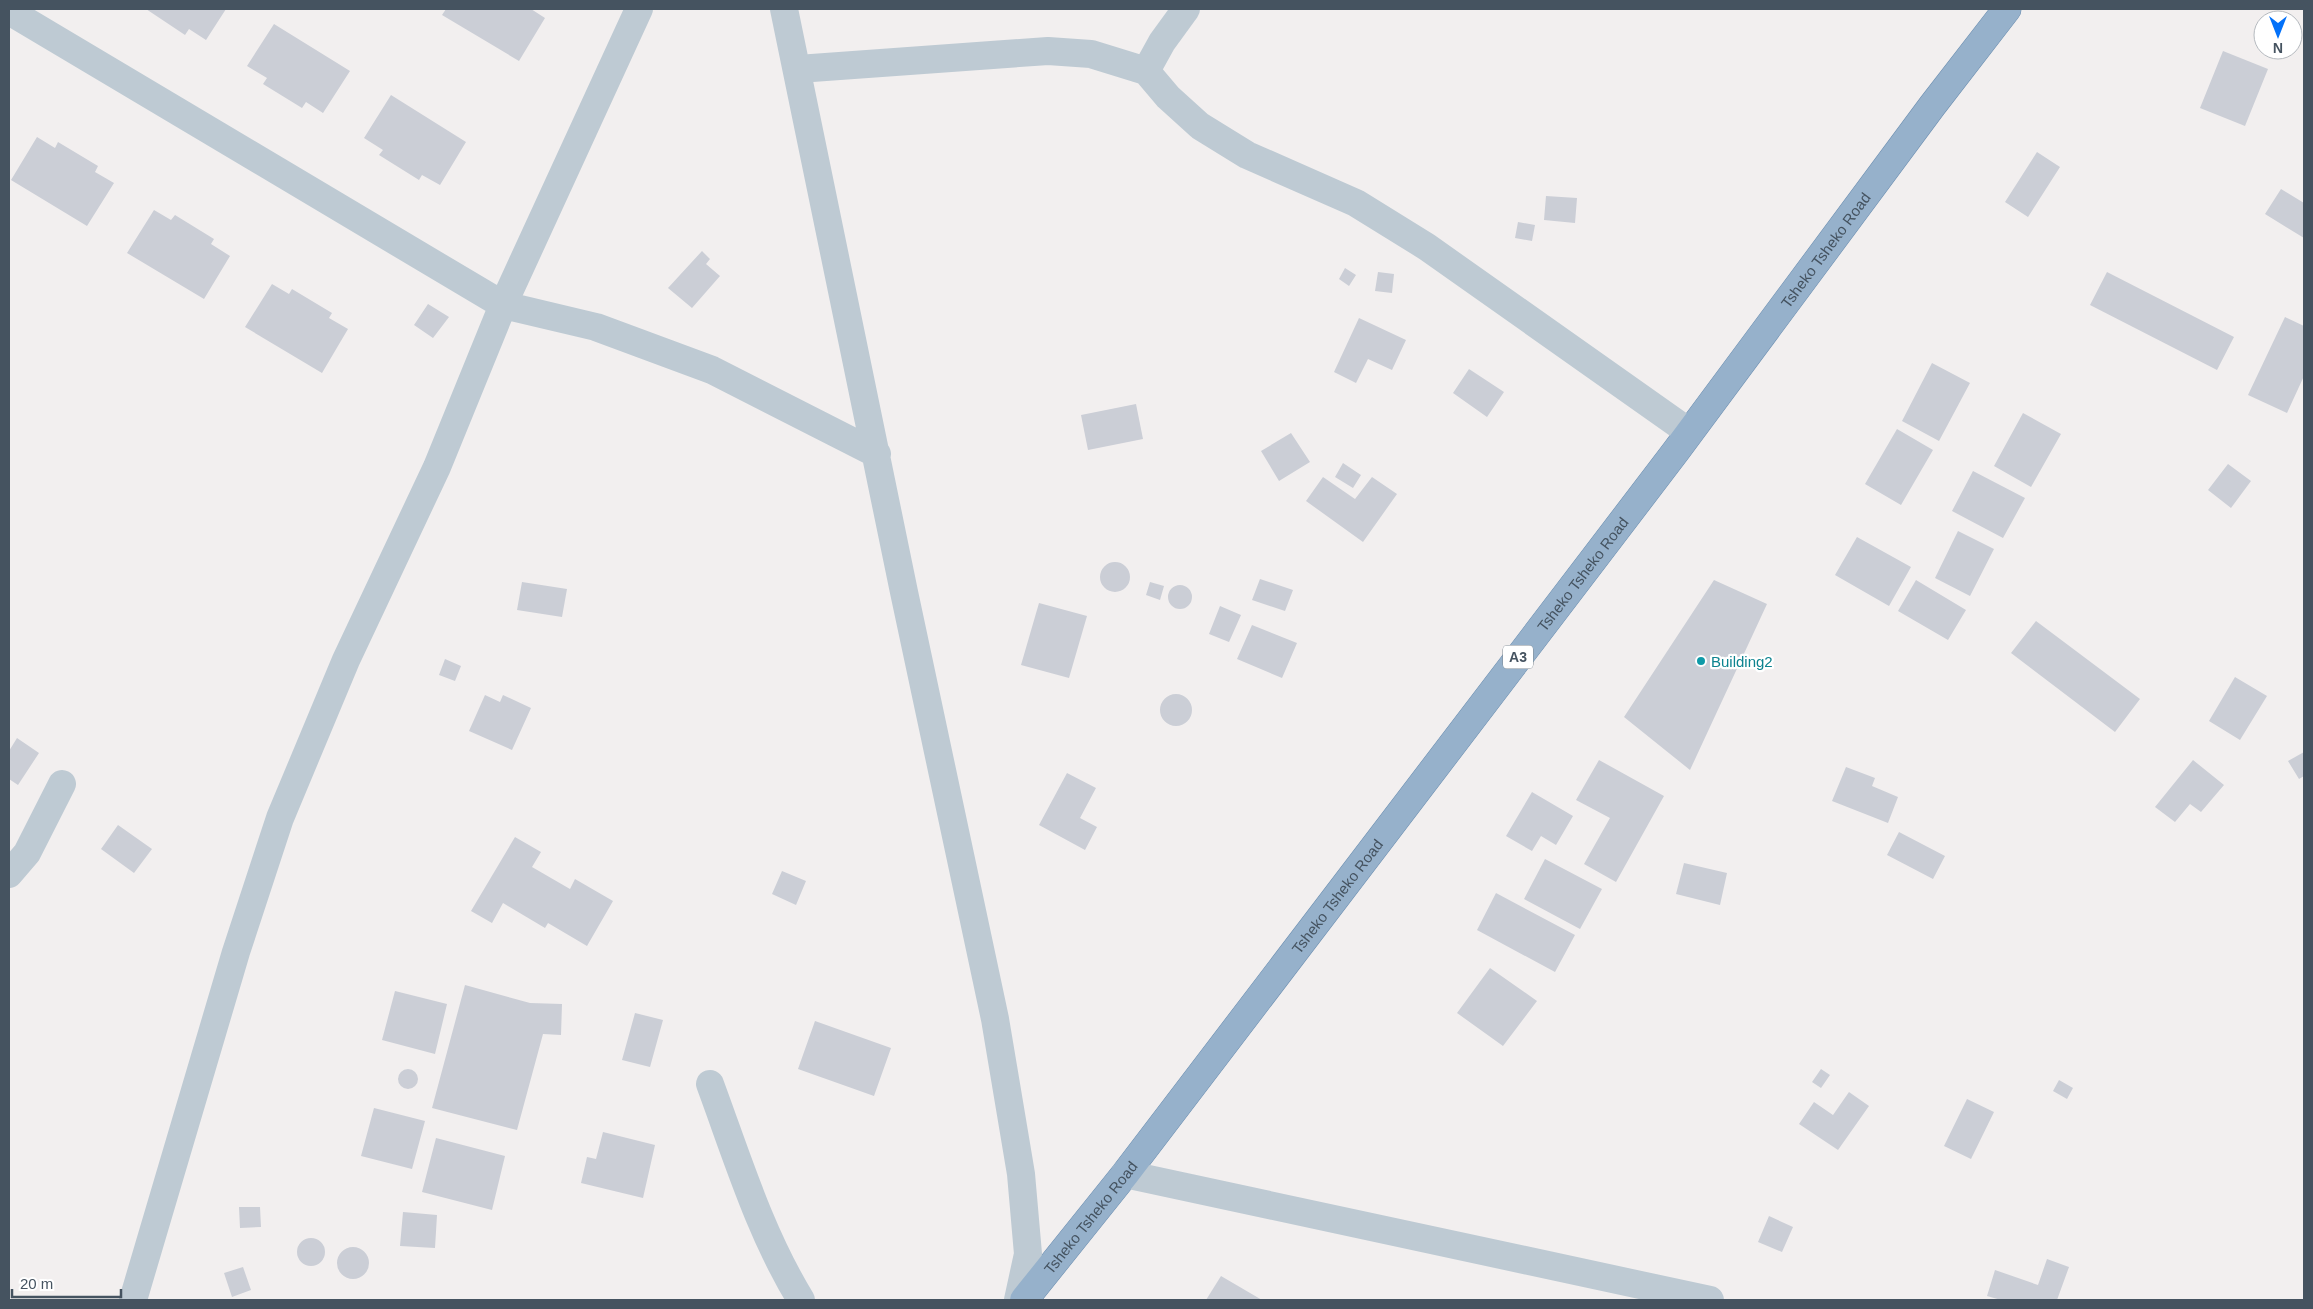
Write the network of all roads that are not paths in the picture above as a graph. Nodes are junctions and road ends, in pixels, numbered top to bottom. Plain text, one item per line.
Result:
1 (639, 9) edge
2 (784, 9) edge
3 (1186, 9) edge
4 (2007, 9) edge
5 (9, 11) edge
6 (798, 70) junction
7 (1146, 71) junction
8 (503, 305) junction
9 (1690, 432) junction
10 (877, 454) junction
11 (62, 784) dead end
12 (9, 874) edge
13 (710, 1084) dead end
14 (1125, 1174) junction
15 (133, 1300) edge
16 (801, 1300) edge
17 (1018, 1300) edge
18 (1024, 1300) edge
19 (1710, 1300) edge

1 - 8 street
2 - 6 street
3 - 7 street
4 - 9 highway, Tsheko Tsheko Road / A3
5 - 8 street
6 - 7 street
6 - 10 street
7 - 9 street
8 - 10 street
8 - 15 street
9 - 14 highway, Tsheko Tsheko Road / A3
10 - 17 street
11 - 12 street
13 - 16 street
14 - 18 highway, Tsheko Tsheko Road / A3
14 - 19 street

